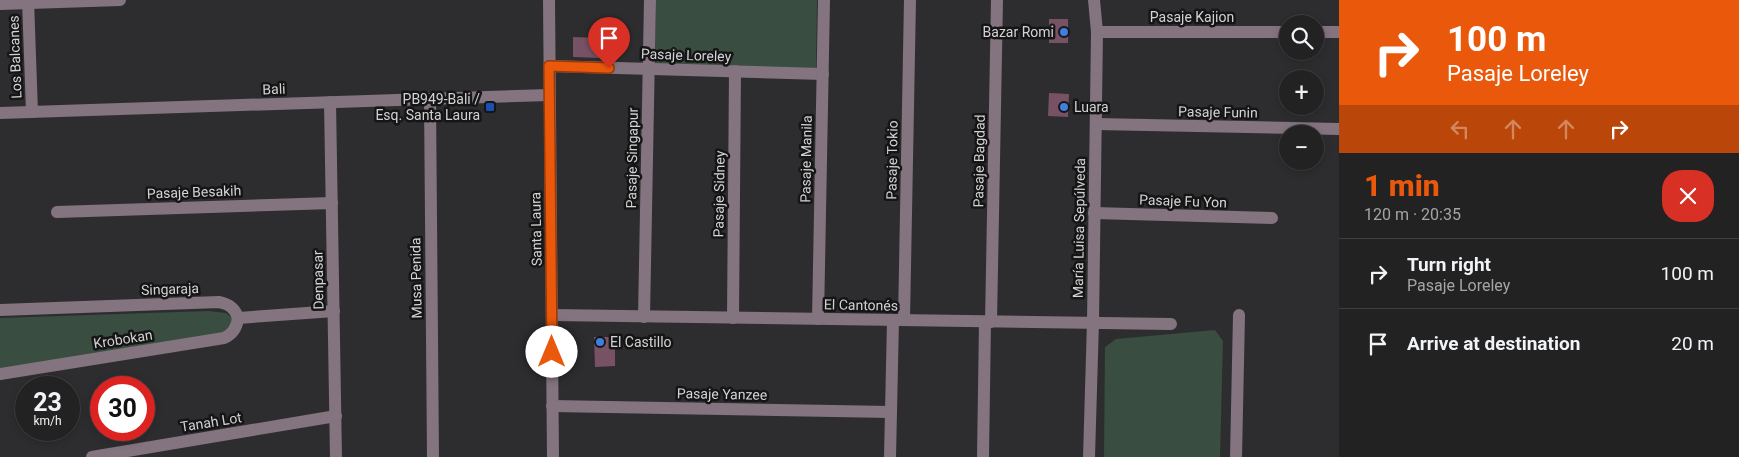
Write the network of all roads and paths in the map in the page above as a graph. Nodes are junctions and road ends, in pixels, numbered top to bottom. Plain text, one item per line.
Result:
1 (120, 0) edge
2 (549, 0) edge
3 (650, 0) edge
4 (824, 0) edge
5 (910, 0) edge
6 (997, 0) edge
7 (1094, 0) edge
8 (28, 2) edge
9 (0, 4) edge
10 (1097, 32) junction
11 (1279, 32) edge
12 (1324, 32) edge
13 (1339, 32) edge
14 (549, 66) junction
15 (649, 69) junction
16 (735, 71) junction
17 (823, 74) junction
18 (550, 94) junction
19 (430, 98) junction
20 (330, 102) junction
21 (32, 112) junction
22 (0, 113) edge
23 (1096, 124) junction
24 (1339, 129) edge
25 (332, 203) junction
26 (57, 212) dead end
27 (1094, 214) junction
28 (1272, 218) dead end
29 (0, 310) edge
30 (334, 310) junction
31 (1239, 314) dead end
32 (552, 315) junction
33 (644, 316) junction
34 (238, 318) junction
35 (733, 318) junction
36 (818, 319) junction
37 (898, 320) junction
38 (988, 322) junction
39 (1093, 322) junction
40 (1171, 324) dead end
41 (0, 374) edge
42 (552, 406) junction
43 (891, 412) junction
44 (336, 416) junction
45 (92, 457) edge
46 (336, 457) edge
47 (433, 457) edge
48 (553, 457) edge
49 (890, 457) edge
50 (984, 457) edge
51 (1088, 457) edge
52 (1236, 457) edge

1 - 8 street
2 - 14 street, Santa Laura
3 - 15 street, Pasaje Singapur
4 - 17 street, Pasaje Manila
5 - 37 street, Pasaje Tokio
6 - 38 street, Pasaje Bagdad
7 - 10 street, María Luisa Sepúlveda
8 - 9 street
8 - 21 street, Los Balcanes
10 - 11 street, Pasaje Kajion
10 - 23 street, María Luisa Sepúlveda
12 - 13 street
14 - 15 street, Pasaje Loreley
14 - 18 street, Santa Laura
15 - 16 street, Pasaje Loreley
15 - 33 street, Pasaje Singapur
16 - 17 street, Pasaje Loreley
16 - 35 street, Pasaje Sidney
17 - 36 street, Pasaje Manila
18 - 19 street, Bali
18 - 32 street, Santa Laura
19 - 20 street, Bali
19 - 47 street, Musa Penida
20 - 21 street, Bali
20 - 25 street, Denpasar
21 - 22 street, Bali
23 - 24 street, Pasaje Funin
23 - 27 street, María Luisa Sepúlveda
25 - 26 street, Pasaje Besakih
25 - 30 street, Denpasar
27 - 28 street, Pasaje Fu Yon
27 - 39 street, María Luisa Sepúlveda
29 - 34 street, Singaraja
30 - 34 street
30 - 44 street, Denpasar
31 - 52 street
32 - 33 street, El Cantonés
32 - 42 street, Santa Laura
33 - 35 street, El Cantonés
34 - 41 street, Krobokan
35 - 36 street, El Cantonés
36 - 37 street, El Cantonés
37 - 38 street, El Cantonés
37 - 43 street, Pasaje Tokio
38 - 39 street, El Cantonés
38 - 50 street, Pasaje Bagdad
39 - 40 street, El Cantonés
39 - 51 street, María Luisa Sepúlveda
42 - 43 street, Pasaje Yanzee
42 - 48 street, Santa Laura
43 - 49 street, Pasaje Tokio
44 - 45 street, Tanah Lot
44 - 46 street, Denpasar

